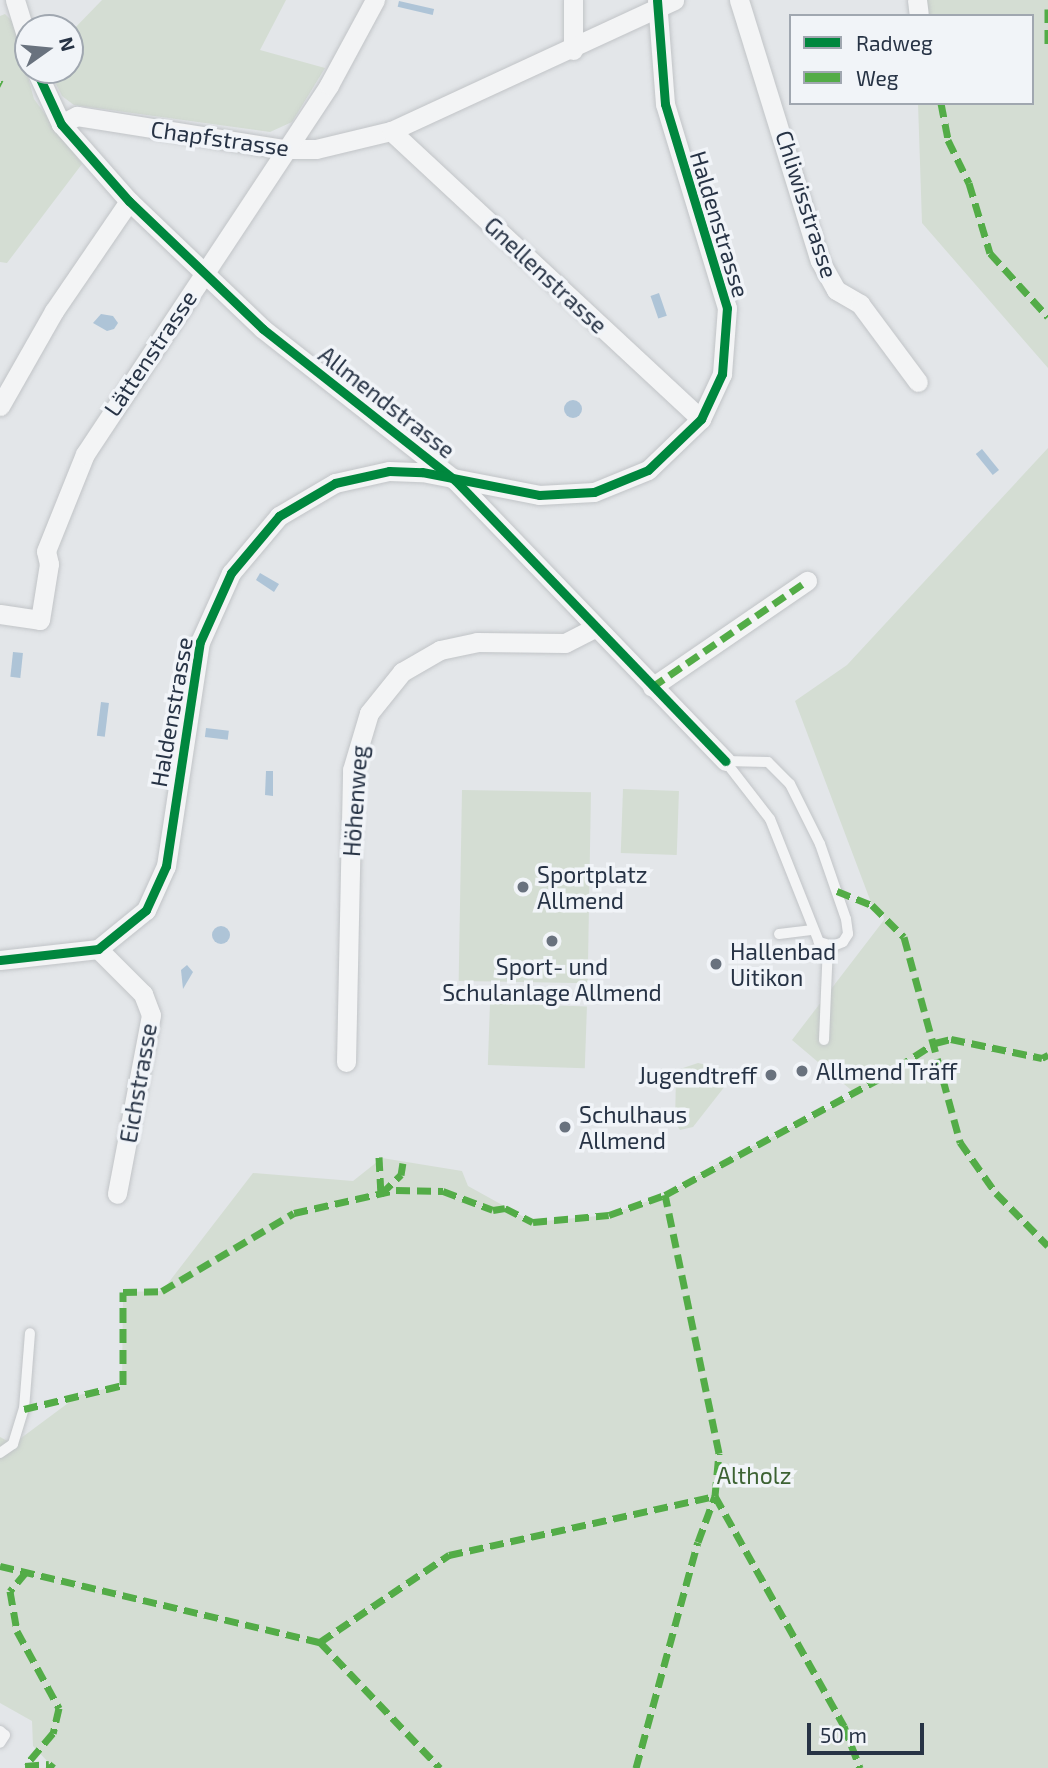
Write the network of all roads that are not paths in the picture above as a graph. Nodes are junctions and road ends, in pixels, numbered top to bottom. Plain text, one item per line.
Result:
1 (375, 0) edge
2 (573, 0) edge
3 (739, 0) edge
4 (662, 3) edge
5 (573, 50) junction
6 (42, 84) edge
7 (61, 124) junction
8 (391, 131) junction
9 (284, 149) junction
10 (129, 201) junction
11 (202, 270) junction
12 (919, 382) dead end
13 (0, 406) edge
14 (701, 419) junction
15 (455, 480) junction
16 (807, 581) dead end
17 (0, 614) edge
18 (594, 628) junction
19 (652, 687) junction
20 (725, 761) junction
21 (813, 930) junction
22 (779, 934) dead end
23 (828, 945) junction
24 (97, 949) junction
25 (0, 960) edge
26 (824, 1040) dead end
27 (346, 1062) dead end
28 (117, 1194) dead end
29 (30, 1333) dead end
30 (0, 1453) edge
31 (0, 1731) edge
32 (0, 1744) edge

1 - 9 street, Lättenstrasse
2 - 5 street
3 - 12 street, Chliwisstrasse
4 - 5 street, Chapfstrasse
4 - 14 street, Haldenstrasse
5 - 8 street, Chapfstrasse
6 - 7 street, Allmendstrasse
7 - 9 street, Chapfstrasse
7 - 10 street, Allmendstrasse
8 - 9 street, Chapfstrasse
8 - 14 street, Gnellenstrasse
9 - 11 street, Lättenstrasse
10 - 11 street, Allmendstrasse
10 - 13 street
11 - 15 street, Allmendstrasse
11 - 17 street, Lättenstrasse
14 - 15 street, Haldenstrasse
15 - 18 street, Allmendstrasse
15 - 24 street, Haldenstrasse
16 - 19 street
18 - 19 street, Allmendstrasse
18 - 27 street, Höhenweg
19 - 20 street, Allmendstrasse
20 - 21 lane
20 - 23 lane
21 - 22 lane
21 - 23 lane
23 - 26 lane
24 - 25 street
24 - 28 street, Eichstrasse
29 - 30 lane
31 - 32 lane

